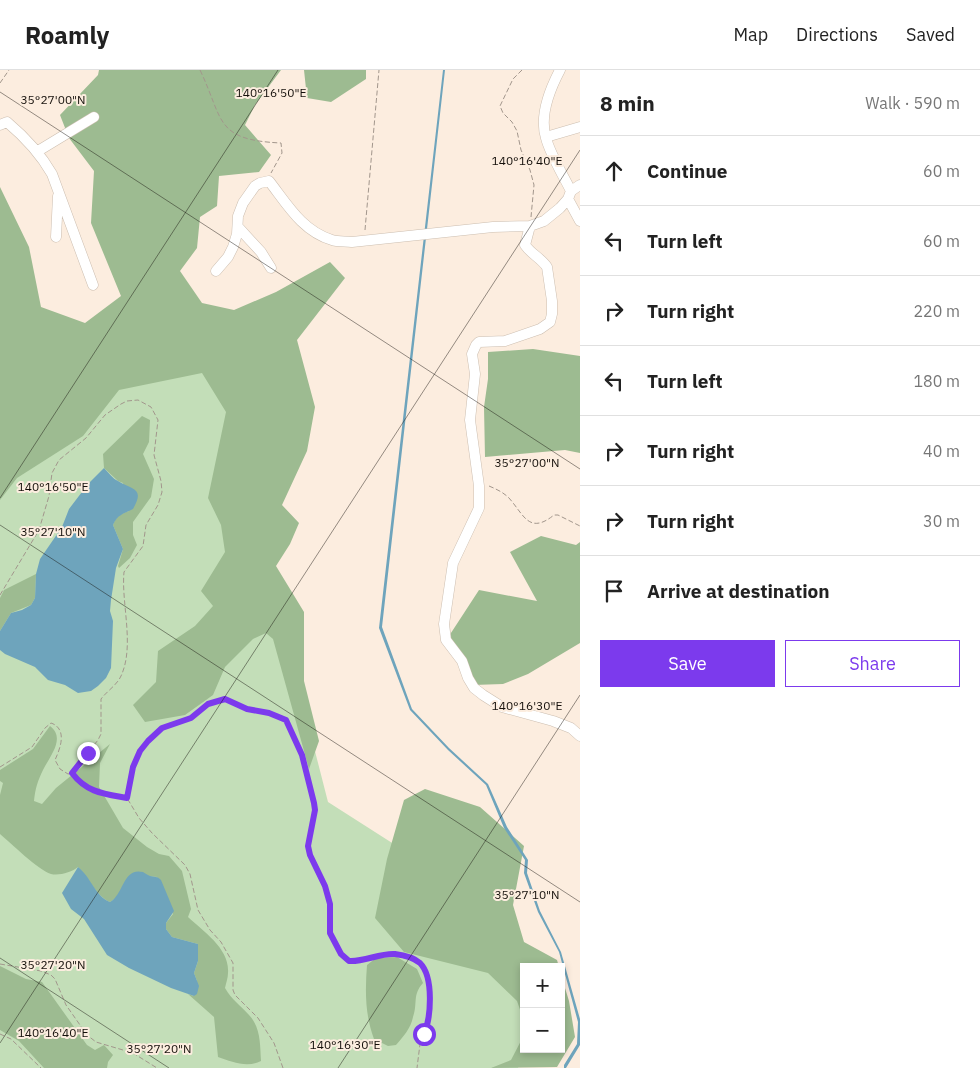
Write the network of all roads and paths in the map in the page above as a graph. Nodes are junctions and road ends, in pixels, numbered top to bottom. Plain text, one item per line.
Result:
1 (9, 70) edge
2 (200, 70) edge
3 (379, 70) edge
4 (522, 70) edge
5 (560, 70) edge
6 (0, 83) edge
7 (94, 117) dead end
8 (0, 125) edge
9 (580, 127) edge
10 (546, 137) junction
11 (38, 152) junction
12 (269, 181) junction
13 (58, 189) junction
14 (573, 191) edge
15 (580, 221) edge
16 (530, 226) junction
17 (238, 227) junction
18 (56, 237) dead end
19 (364, 241) junction
20 (270, 268) dead end
21 (216, 271) dead end
22 (92, 285) dead end
23 (478, 481) junction
24 (580, 526) edge
25 (0, 596) edge
26 (580, 736) edge
27 (0, 767) edge
28 (72, 773) junction
29 (127, 798) junction
30 (0, 964) edge
31 (0, 1034) edge
32 (41, 1068) edge
33 (157, 1068) edge
34 (283, 1068) edge
35 (417, 1068) edge

1 - 6 path
2 - 12 path
3 - 19 path
4 - 16 path
5 - 10 street
7 - 11 street
8 - 11 street
9 - 10 street
10 - 14 street
11 - 13 street
12 - 17 street
12 - 19 street
13 - 18 street
13 - 22 street
14 - 15 street
14 - 16 street
16 - 19 street
16 - 23 street
17 - 20 street
17 - 21 street
23 - 24 path
23 - 26 street
25 - 28 path
27 - 28 path
28 - 29 path
29 - 34 path
29 - 35 path
30 - 33 path
31 - 32 path

